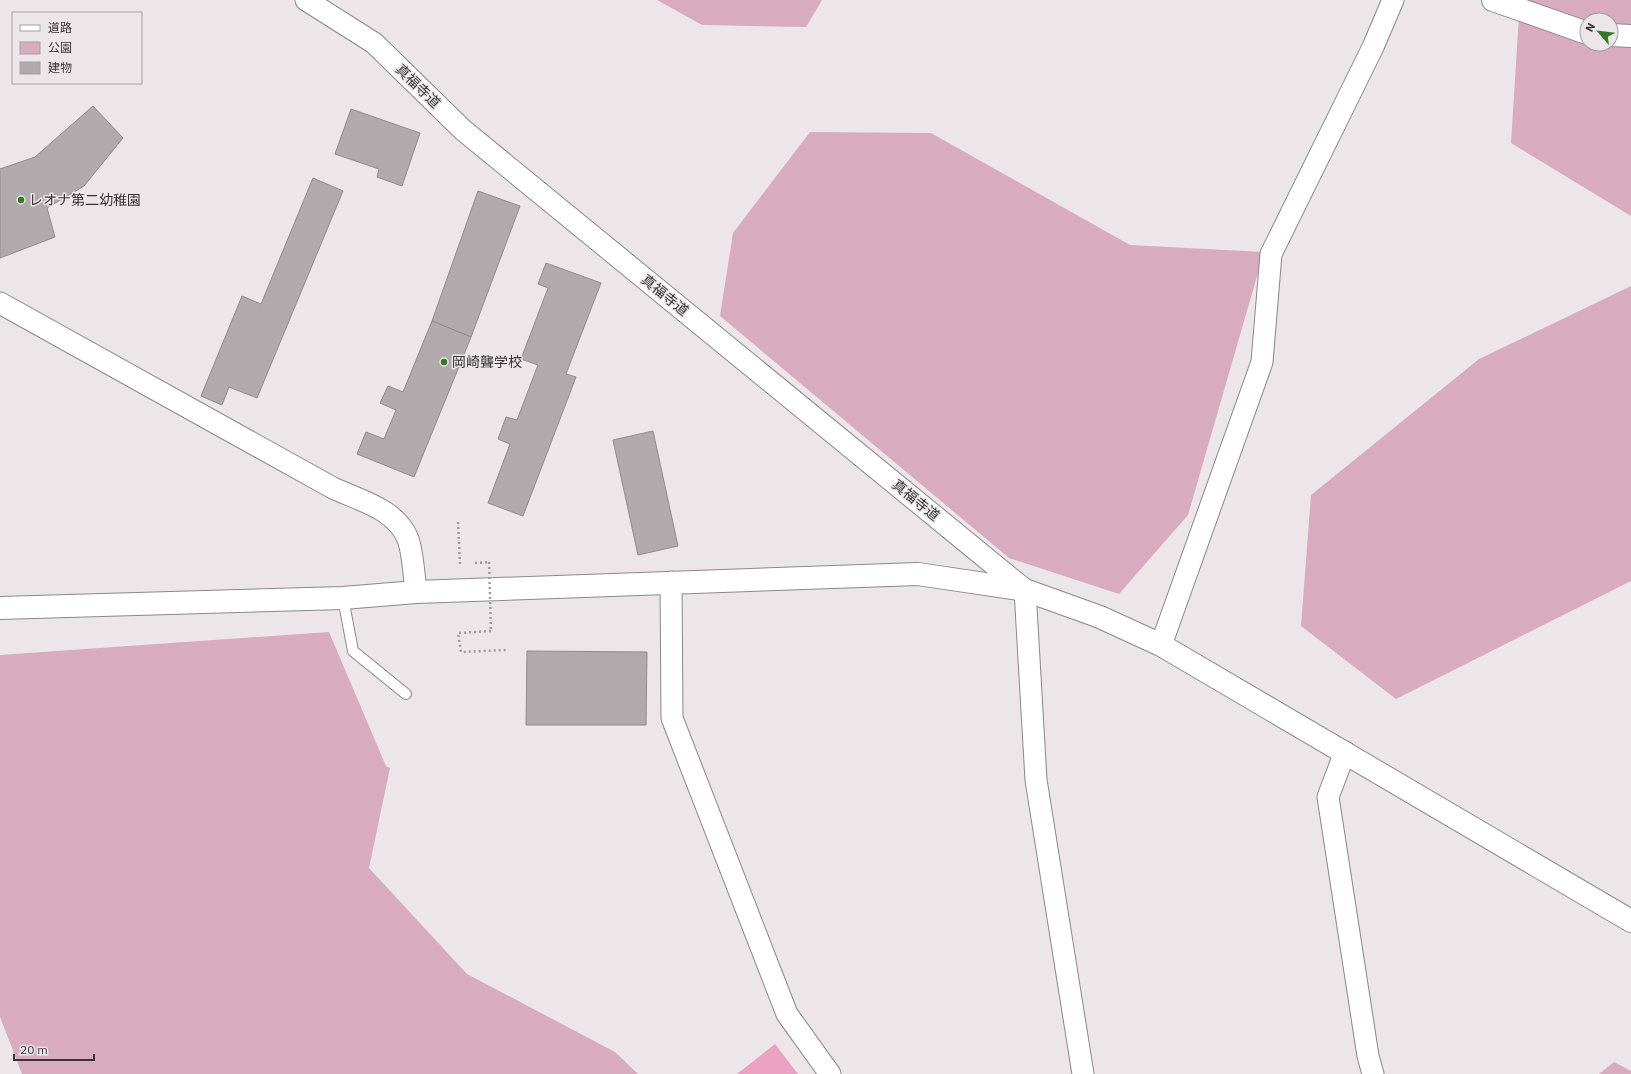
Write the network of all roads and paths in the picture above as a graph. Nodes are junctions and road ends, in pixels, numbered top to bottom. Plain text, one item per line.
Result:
1 (306, 0) edge
2 (1393, 0) edge
3 (1495, 2) edge
4 (1579, 30) edge
5 (1619, 35) edge
6 (1631, 36) edge
7 (0, 302) edge
8 (458, 522) dead end
9 (474, 563) dead end
10 (467, 564) dead end
11 (671, 582) junction
12 (1025, 590) junction
13 (416, 592) junction
14 (343, 598) junction
15 (0, 608) edge
16 (1161, 645) junction
17 (507, 650) dead end
18 (406, 694) dead end
19 (1345, 752) junction
20 (1631, 921) edge
21 (830, 1074) edge
22 (1082, 1074) edge
23 (1372, 1074) edge

1 - 12 street, 真福寺道
2 - 16 street
3 - 4 street
5 - 6 street
7 - 13 street
8 - 10 path
9 - 17 path, bridge
11 - 12 street
11 - 13 street
11 - 21 street
12 - 16 street
12 - 22 street
13 - 14 street
14 - 15 street
14 - 18 lane
16 - 19 street
19 - 20 street
19 - 23 street

